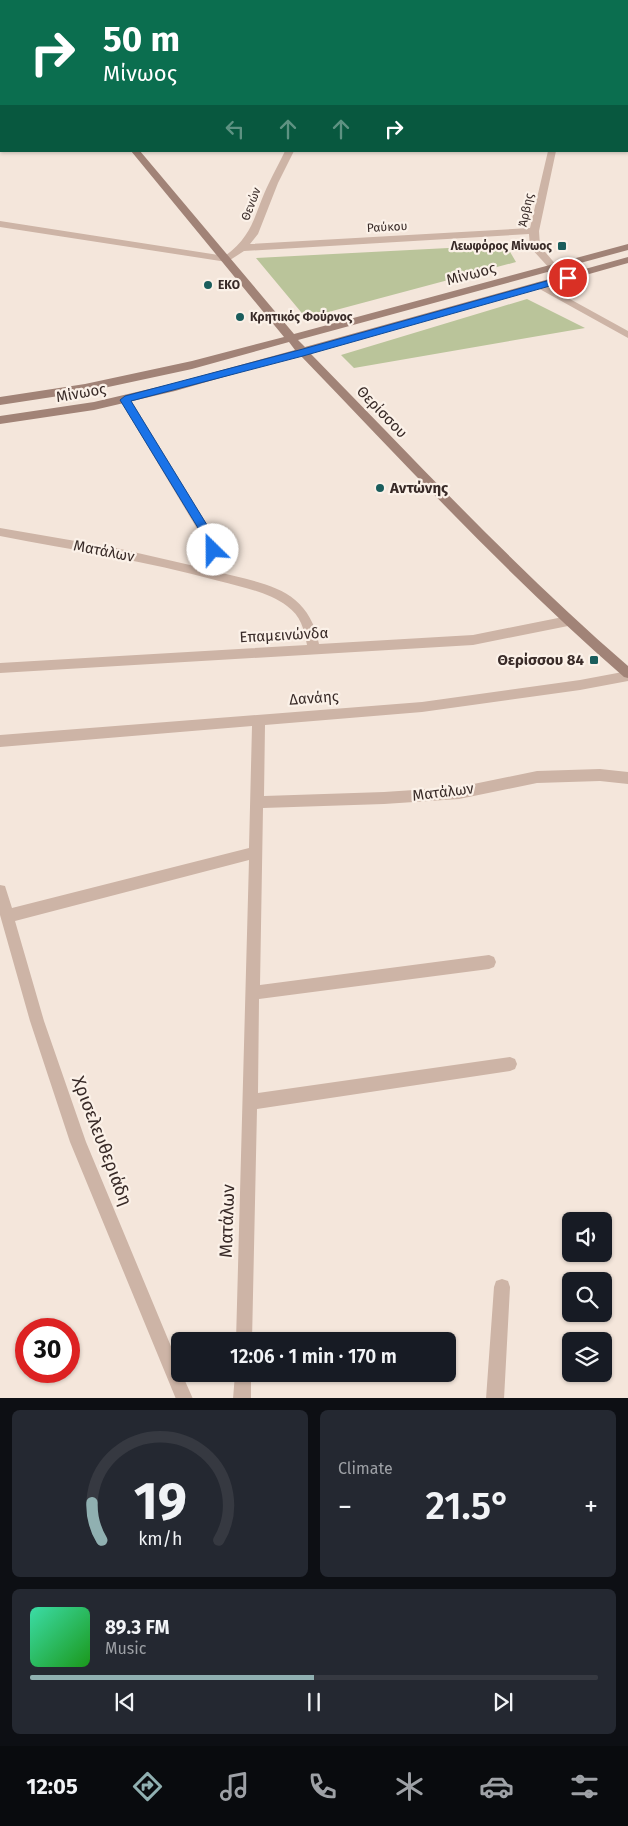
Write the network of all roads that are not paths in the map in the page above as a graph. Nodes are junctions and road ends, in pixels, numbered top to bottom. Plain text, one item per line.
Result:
1 (136, 152) edge
2 (289, 152) edge
3 (552, 152) edge
4 (0, 224) edge
5 (534, 232) junction
6 (628, 247) edge
7 (242, 248) junction
8 (227, 259) junction
9 (628, 260) edge
10 (553, 267) junction
11 (539, 286) junction
12 (628, 335) edge
13 (291, 337) junction
14 (303, 352) junction
15 (125, 400) junction
16 (0, 401) edge
17 (0, 420) edge
18 (0, 532) edge
19 (208, 573) junction
20 (568, 621) junction
21 (314, 650) junction
22 (0, 668) edge
23 (628, 675) edge
24 (259, 719) junction
25 (0, 741) edge
26 (628, 778) edge
27 (258, 802) junction
28 (256, 852) junction
29 (0, 891) edge
30 (8, 916) junction
31 (489, 962) dead end
32 (253, 992) junction
33 (510, 1064) dead end
34 (250, 1102) junction
35 (502, 1287) dead end
36 (244, 1332) edge
37 (243, 1382) edge
38 (186, 1398) edge
39 (242, 1398) edge
40 (495, 1398) edge

1 - 8 main road, Θερίσσου
2 - 7 street, Θενών
3 - 5 street, Άρβης
4 - 8 street
5 - 7 street, Ραύκου
5 - 10 street, Άρβης
6 - 10 main road, Μίνωος
7 - 8 street, Θενών
8 - 13 main road, Θερίσσου
9 - 11 main road, Μίνωος
10 - 13 main road, Μίνωος
11 - 12 street
11 - 14 main road, Μίνωος
13 - 14 main road, Θερίσσου
13 - 16 main road, Μίνωος
14 - 15 main road, Μίνωος
14 - 20 main road, Θερίσσου
15 - 17 main road, Μίνωος
15 - 19 street
18 - 19 street, Ματάλων
19 - 21 street, Ματάλων
20 - 21 street, Επαμεινώνδα
20 - 23 main road, Θερίσσου
21 - 22 street, Επαμεινώνδα
23 - 24 street, Δανάης
24 - 25 street, Δανάης
24 - 27 street, Ματάλων
26 - 27 street, Ματάλων
27 - 28 street, Ματάλων
28 - 30 street
28 - 32 street, Ματάλων
29 - 30 street, Χρισελευθεριάδη
30 - 38 street, Χρισελευθεριάδη
31 - 32 street
32 - 34 street, Ματάλων
33 - 34 street
34 - 36 street, Ματάλων
35 - 40 street
37 - 39 street

